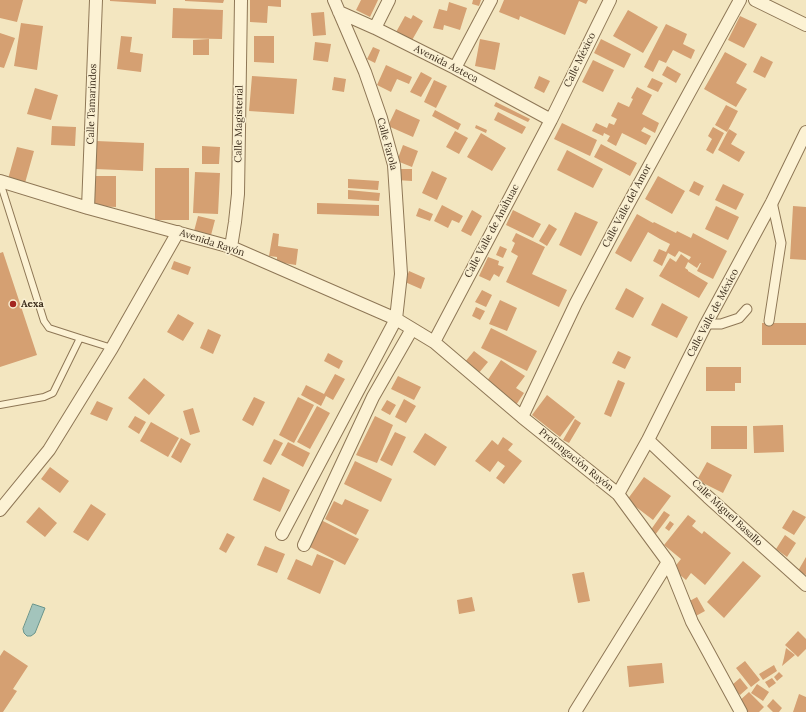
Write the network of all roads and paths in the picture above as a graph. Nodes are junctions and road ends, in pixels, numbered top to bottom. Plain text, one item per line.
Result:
1 (96, 0) edge
2 (241, 0) edge
3 (334, 0) edge
4 (389, 0) edge
5 (491, 0) edge
6 (610, 0) edge
7 (740, 0) edge
8 (755, 0) edge
9 (339, 12) junction
10 (806, 25) edge
11 (375, 28) junction
12 (455, 68) junction
13 (551, 120) junction
14 (806, 132) edge
15 (0, 182) edge
16 (772, 202) junction
17 (88, 208) junction
18 (178, 232) junction
19 (231, 247) junction
20 (747, 309) dead end
21 (396, 319) junction
22 (769, 321) dead end
23 (706, 324) junction
24 (412, 329) junction
25 (80, 338) junction
26 (434, 342) junction
27 (112, 348) junction
28 (359, 390) junction
29 (373, 397) junction
30 (0, 405) edge
31 (522, 417) junction
32 (648, 440) junction
33 (618, 494) junction
34 (0, 510) edge
35 (282, 534) dead end
36 (304, 545) dead end
37 (668, 562) junction
38 (806, 585) edge
39 (575, 712) edge
40 (741, 712) edge

1 - 17 street, Calle Tamarindos
2 - 19 street, Calle Magisterial
3 - 9 street, Calle Farola
4 - 11 street
5 - 12 street
6 - 13 street, Calle México
7 - 31 street, Calle Valle del Amor
8 - 10 street
9 - 11 street, Avenida Azteca
9 - 21 street, Calle Farola
11 - 12 street, Avenida Azteca
12 - 13 street, Avenida Azteca
13 - 26 street, Calle Valle de Anáhuac
14 - 16 street, Calle Valle de México
15 - 17 street, Avenida Rayón
15 - 25 lane
16 - 22 street
16 - 23 street, Calle Valle de México
17 - 18 street, Avenida Rayón
18 - 19 street, Avenida Rayón
18 - 27 street
19 - 21 street, Avenida Rayón
20 - 23 street
21 - 24 street, Avenida Rayón
21 - 28 street, Calle Farola
23 - 32 street, Calle Valle de México
24 - 26 street, Avenida Rayón
24 - 29 street
25 - 27 lane
25 - 30 lane
26 - 31 street, Prolongación Rayón
27 - 34 street
28 - 29 street
28 - 35 street, Calle Farola
29 - 36 street
31 - 33 street, Prolongación Rayón
32 - 33 street, Calle Valle de México
32 - 38 street, Calle Miguel Basallo
33 - 37 street, Prolongación Rayón
37 - 39 street
37 - 40 street, Prolongación Rayón

